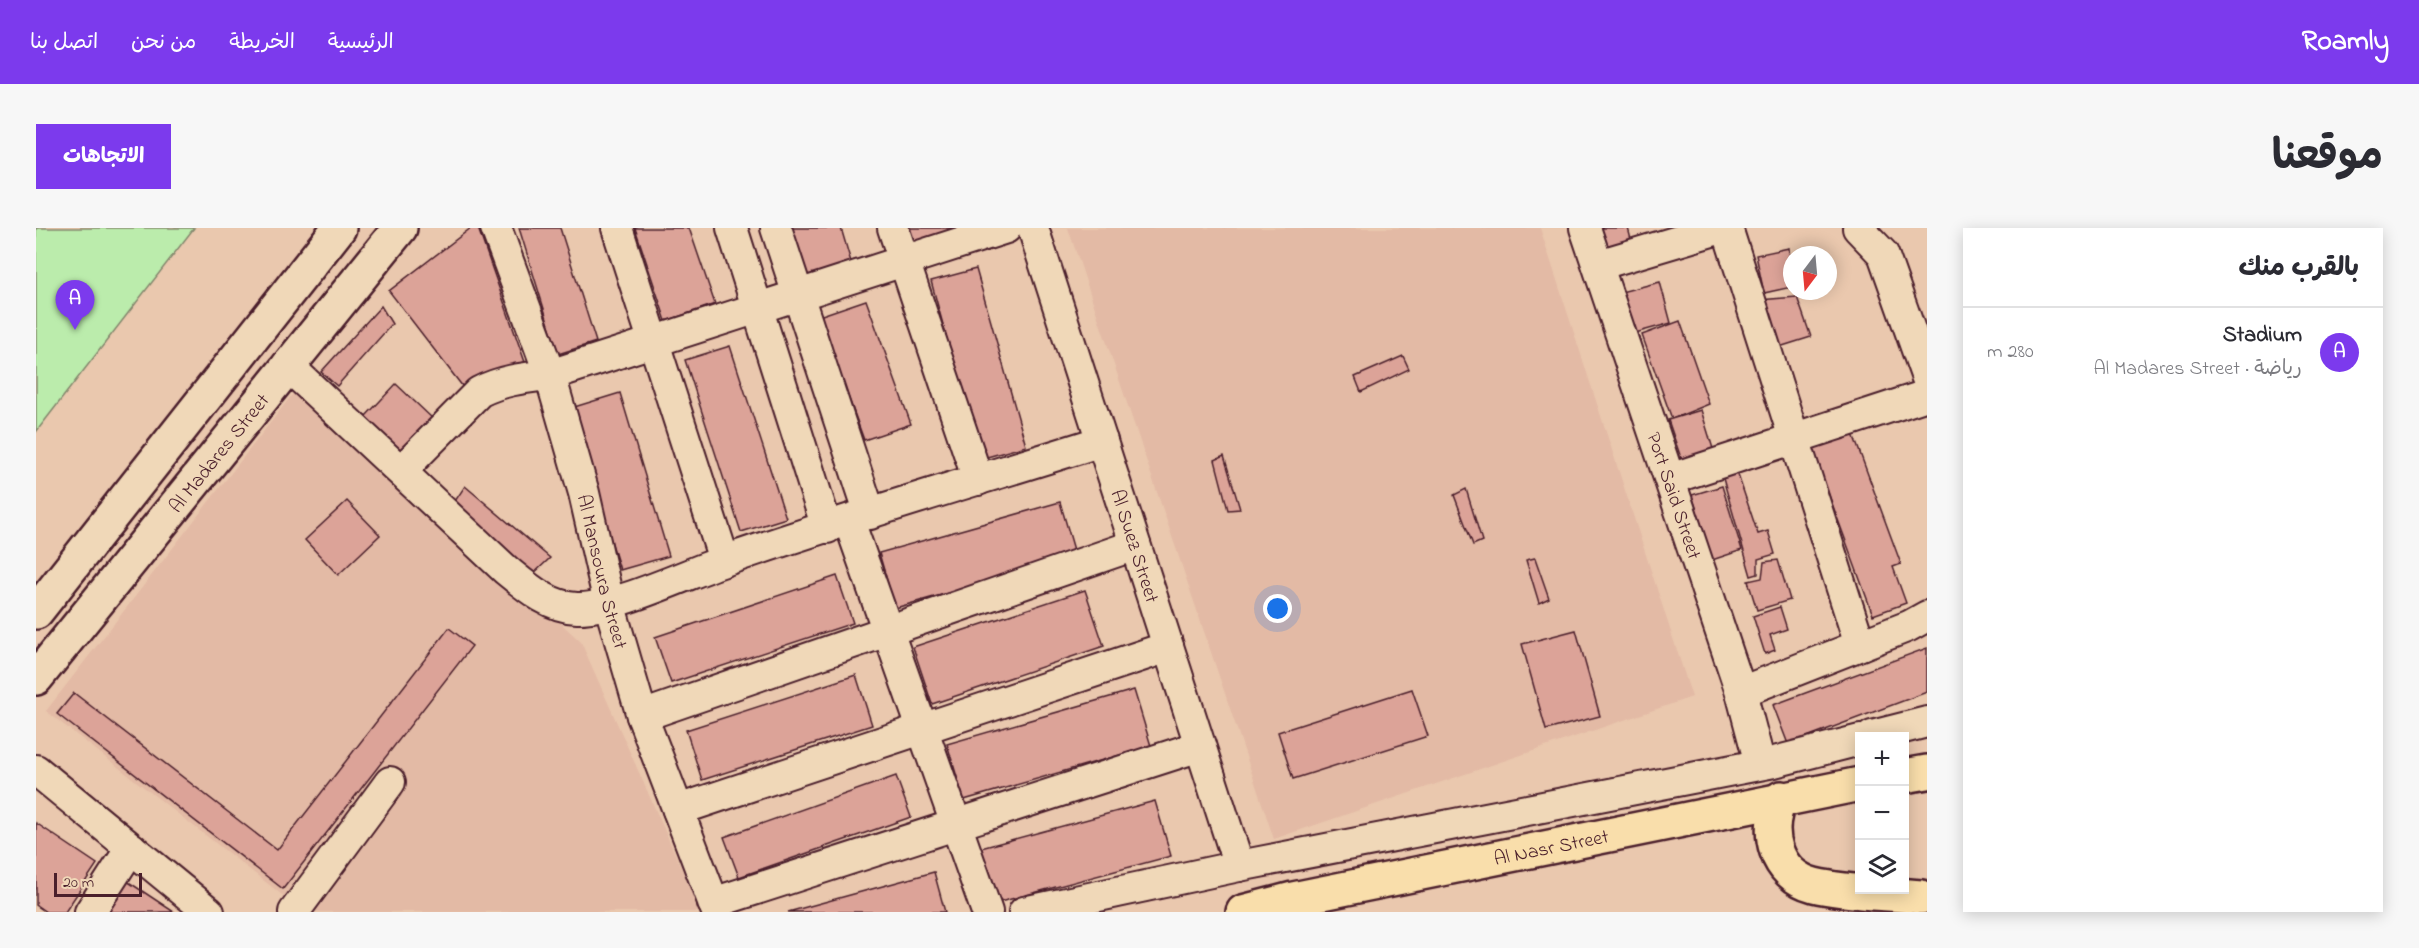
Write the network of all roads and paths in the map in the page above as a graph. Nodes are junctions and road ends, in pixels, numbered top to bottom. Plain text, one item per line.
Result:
1 (339, 228) edge
2 (400, 228) edge
3 (496, 228) edge
4 (617, 228) edge
5 (732, 228) edge
6 (776, 228) edge
7 (893, 228) edge
8 (1006, 228) edge
9 (1033, 228) edge
10 (1586, 228) edge
11 (1722, 228) edge
12 (1727, 228) edge
13 (1858, 228) edge
14 (904, 261) junction
15 (1598, 266) junction
16 (798, 295) junction
17 (757, 308) junction
18 (654, 342) junction
19 (287, 365) junction
20 (550, 375) junction
21 (1927, 378) edge
22 (1927, 396) edge
23 (1795, 439) junction
24 (1102, 441) junction
25 (402, 470) junction
26 (1670, 479) junction
27 (978, 480) junction
28 (849, 521) junction
29 (1135, 545) junction
30 (724, 560) junction
31 (609, 603) junction
32 (36, 612) edge
33 (1927, 616) edge
34 (888, 631) junction
35 (1860, 645) junction
36 (1168, 647) junction
37 (36, 678) edge
38 (1741, 692) junction
39 (642, 716) junction
40 (1927, 722) edge
41 (922, 729) junction
42 (1888, 732) edge
43 (1855, 741) edge
44 (1200, 747) junction
45 (1760, 764) junction
46 (36, 770) edge
47 (1927, 772) edge
48 (1909, 775) edge
49 (390, 782) dead end
50 (1855, 785) edge
51 (1781, 798) junction
52 (678, 810) junction
53 (956, 824) junction
54 (131, 848) junction
55 (1239, 866) junction
56 (1924, 896) edge
57 (715, 907) edge
58 (90, 912) edge
59 (209, 912) edge
60 (294, 912) edge
61 (987, 912) edge
62 (1024, 912) edge
63 (1243, 912) edge
64 (1881, 912) edge

1 - 32 street
2 - 19 street, Al Madares Street
3 - 20 street, Al Mansoura Street
4 - 18 street
5 - 17 street
6 - 16 street
7 - 14 street
8 - 14 street
9 - 24 street, Al Suez Street
10 - 15 street, Port Said Street
11 - 15 street
12 - 23 street
13 - 21 street
14 - 16 street
14 - 27 street
15 - 26 street, Port Said Street
16 - 17 street
16 - 28 street
17 - 18 street
17 - 28 street
18 - 20 street
18 - 30 street
19 - 25 street
19 - 37 street, Al Madares Street
20 - 25 street
20 - 31 street, Al Mansoura Street
22 - 23 street
23 - 26 street
23 - 35 street
24 - 27 street
24 - 29 street, Al Suez Street
25 - 31 street
26 - 38 street, Port Said Street
27 - 28 street
28 - 30 street
28 - 34 street
29 - 34 street
29 - 36 street, Al Suez Street
30 - 31 street
31 - 39 street, Al Mansoura Street
33 - 35 street
34 - 39 street
34 - 41 street
35 - 38 street
36 - 41 street
36 - 44 street, Al Suez Street
38 - 45 street, Port Said Street
39 - 52 street, Al Mansoura Street
40 - 42 street
41 - 52 street
41 - 53 street
43 - 45 street
44 - 53 street
44 - 55 street, Al Suez Street
45 - 55 street
46 - 54 street
47 - 48 main road
49 - 60 street
50 - 51 main road, Al Nasr Street
51 - 56 main road
51 - 63 main road, Al Nasr Street
52 - 57 street, Al Mansoura Street
53 - 57 street
53 - 61 street
54 - 58 street
54 - 59 street
55 - 62 street
56 - 64 main road

